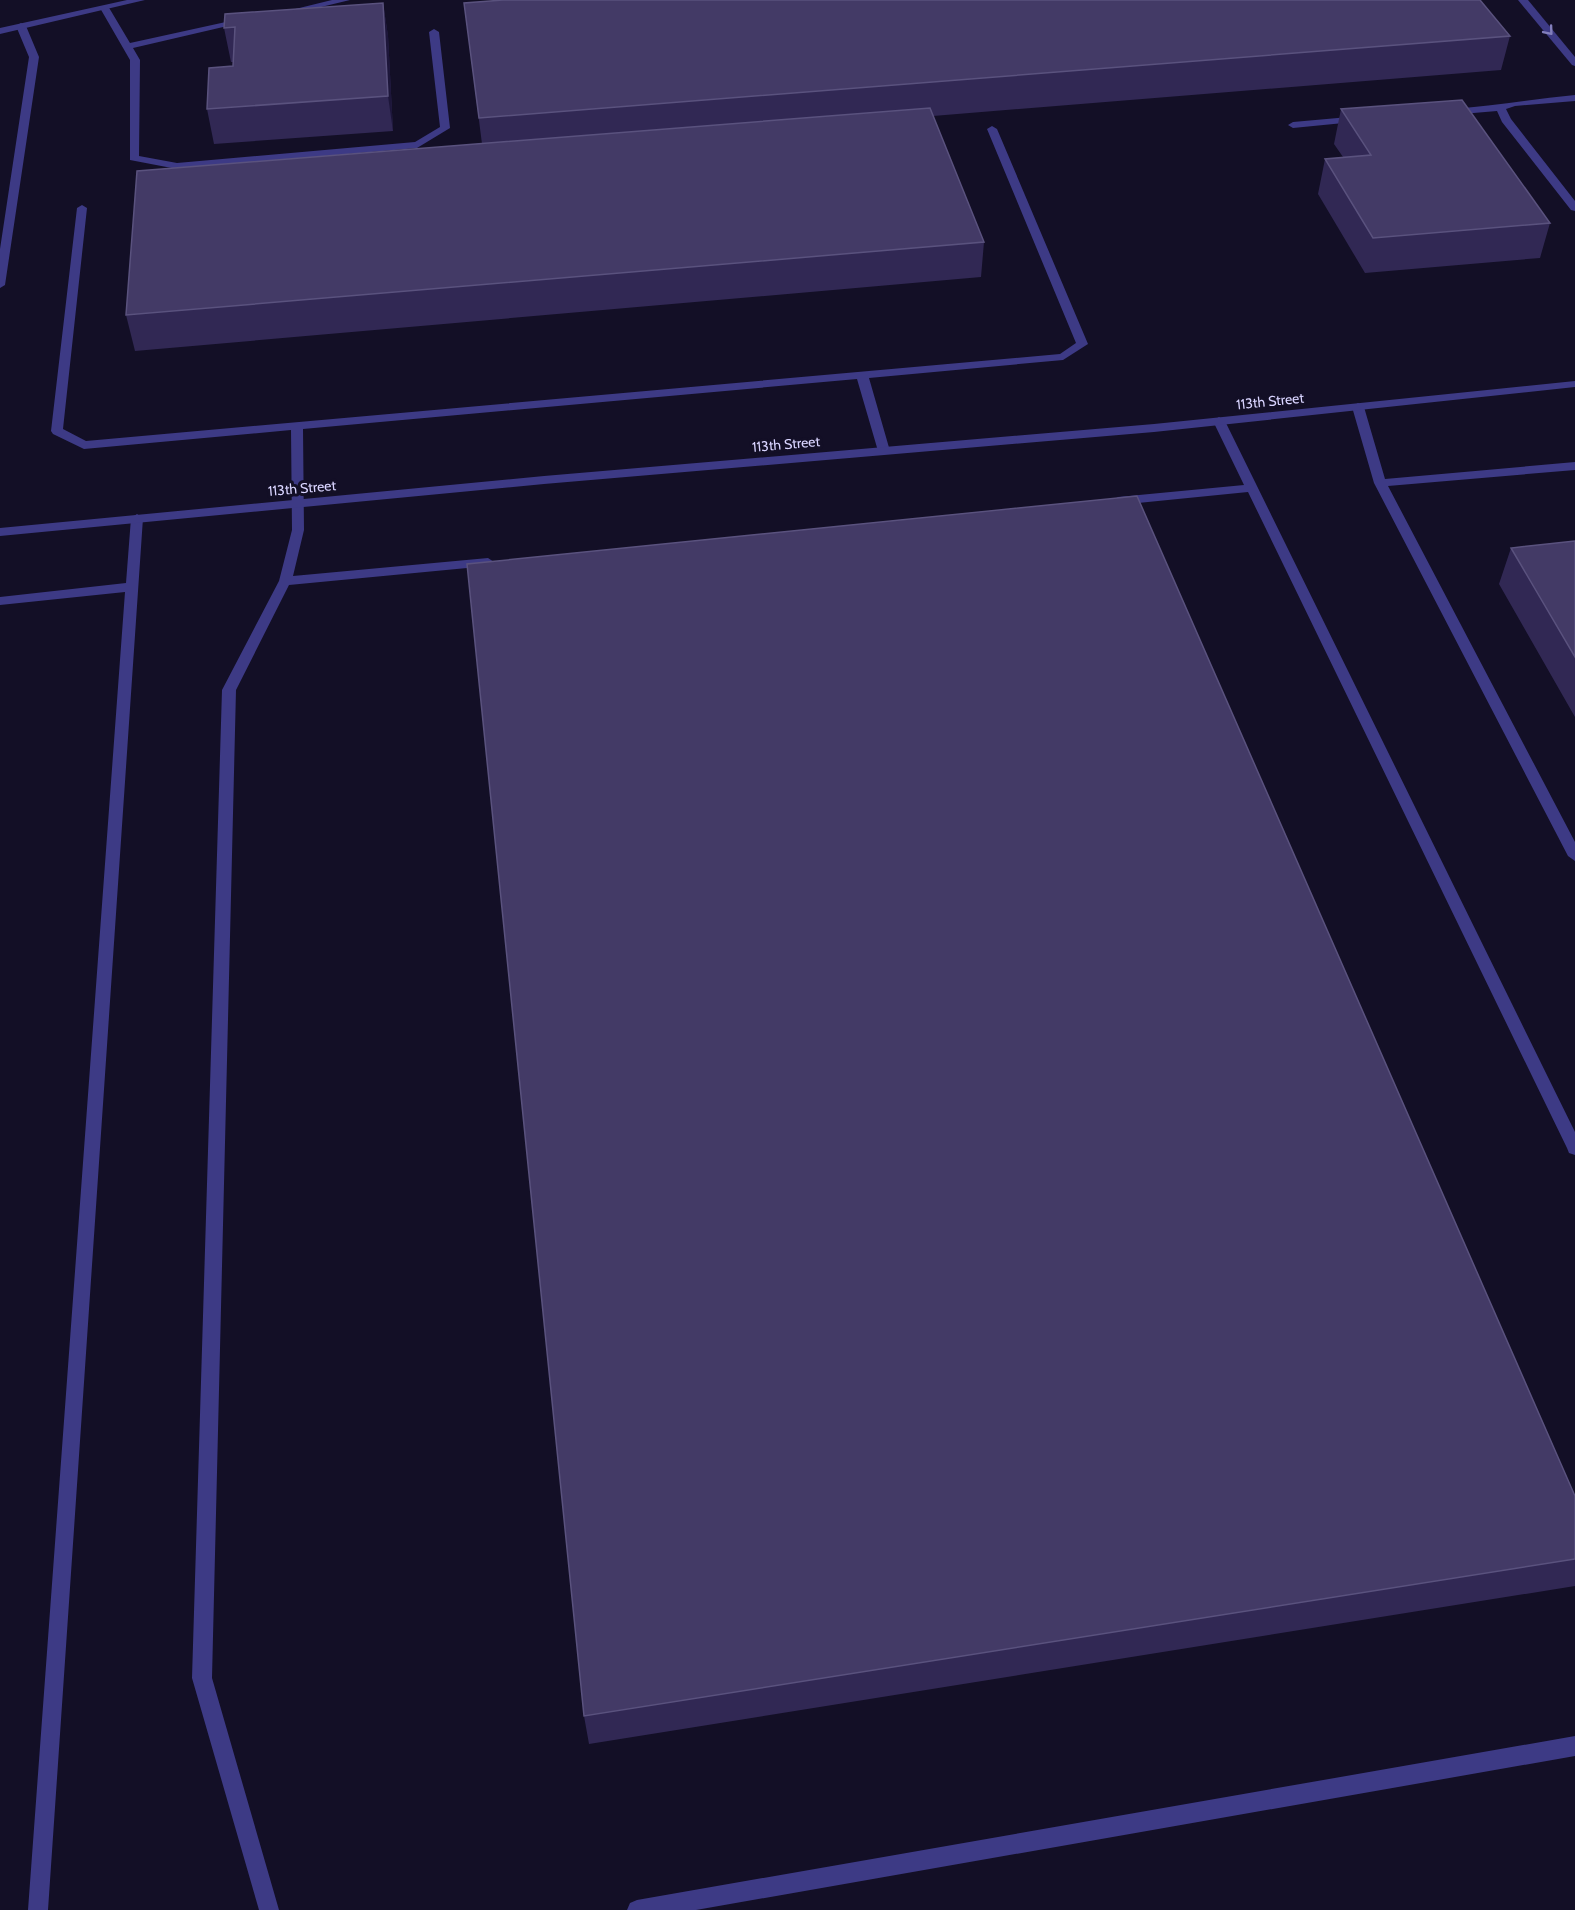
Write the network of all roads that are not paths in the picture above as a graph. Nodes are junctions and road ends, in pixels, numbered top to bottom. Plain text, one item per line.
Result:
1 (140, 0) edge
2 (345, 0) edge
3 (1523, 0) edge
4 (105, 8) junction
5 (276, 15) edge
6 (253, 19) edge
7 (21, 26) junction
8 (0, 31) edge
9 (434, 32) dead end
10 (127, 46) junction
11 (1575, 63) edge
12 (1575, 98) edge
13 (1500, 108) junction
14 (1443, 112) edge
15 (1374, 118) edge
16 (1293, 125) dead end
17 (992, 129) dead end
18 (82, 208) dead end
19 (1575, 208) edge
20 (0, 285) edge
21 (862, 375) junction
22 (1575, 384) edge
23 (1358, 407) junction
24 (1219, 421) junction
25 (297, 425) junction
26 (884, 451) junction
27 (1575, 466) edge
28 (1380, 483) junction
29 (1252, 489) junction
30 (1109, 502) edge
31 (298, 504) junction
32 (137, 518) junction
33 (0, 532) edge
34 (500, 561) edge
35 (285, 581) junction
36 (131, 587) junction
37 (0, 601) edge
38 (1575, 856) edge
39 (1575, 1148) edge
40 (1575, 1746) edge
41 (38, 1910) edge
42 (269, 1910) edge
43 (637, 1910) edge

1 - 4 street
2 - 5 street
3 -> 11 street
4 - 7 street
4 - 10 street
6 - 10 street
7 - 8 street
7 - 20 street
9 - 10 street
12 - 13 street
13 - 14 street
13 - 19 street
15 - 16 street
17 - 21 street
18 - 25 street
21 - 25 street
21 - 26 street
22 - 23 street, 113th Street
23 - 24 street, 113th Street
23 - 28 street
24 - 26 street, 113th Street
24 - 29 street
25 - 31 street
26 - 31 street, 113th Street
27 - 28 street
28 - 38 street
29 - 30 street
29 - 39 street
31 - 32 street, 113th Street
31 - 35 street
32 - 33 street, 113th Street
32 - 36 street
34 - 35 street
35 - 42 street
36 - 37 street
36 - 41 street
40 - 43 street

